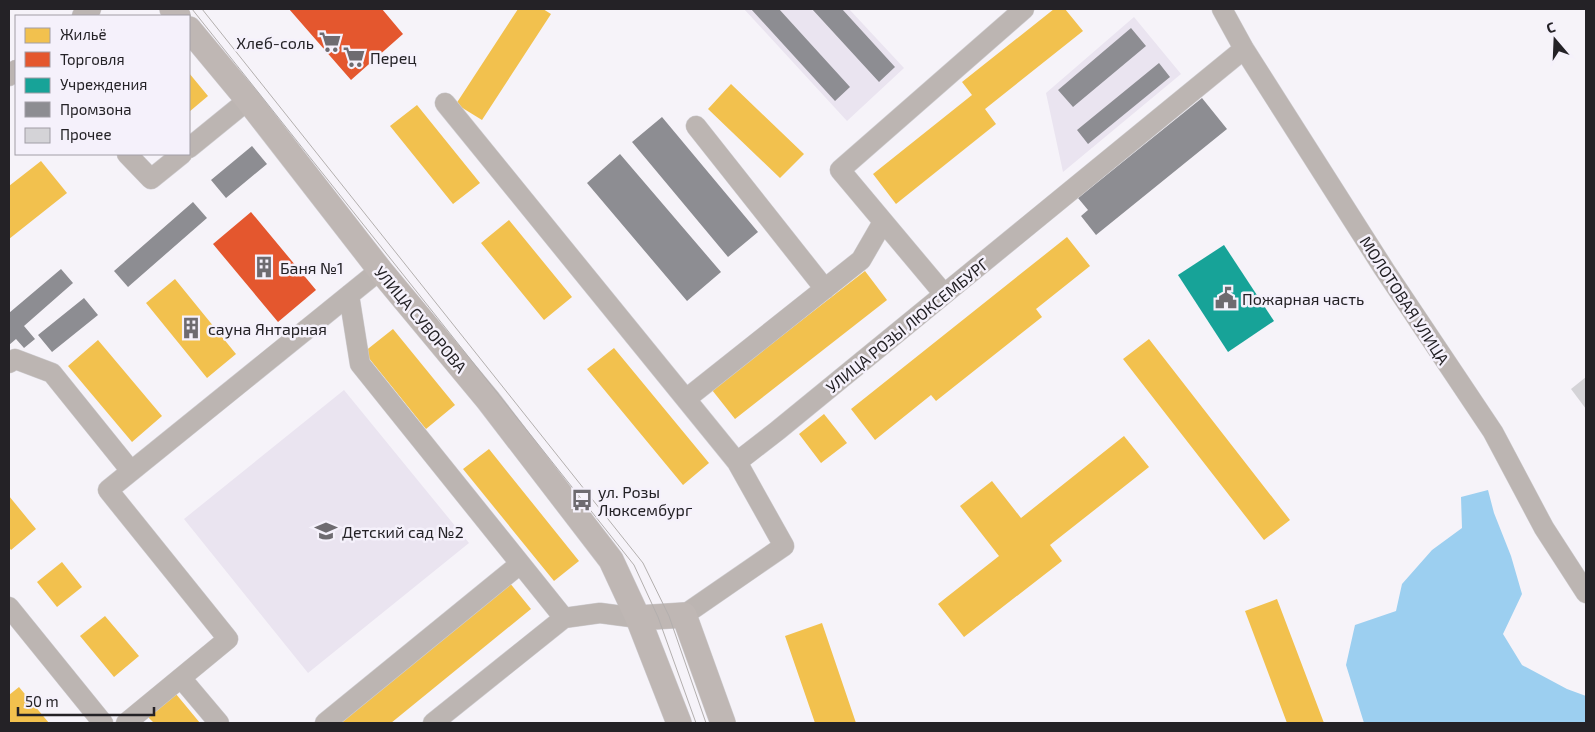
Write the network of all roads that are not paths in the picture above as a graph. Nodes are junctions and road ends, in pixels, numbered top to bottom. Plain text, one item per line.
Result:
1 (1024, 9) edge
2 (1222, 9) edge
3 (190, 30) edge
4 (1244, 49) junction
5 (248, 100) junction
6 (445, 103) dead end
7 (696, 126) dead end
8 (190, 147) edge
9 (128, 155) edge
10 (181, 155) edge
11 (883, 222) junction
12 (380, 270) junction
13 (825, 289) junction
14 (944, 294) junction
15 (349, 295) junction
16 (9, 363) edge
17 (686, 399) junction
18 (737, 462) junction
19 (131, 471) junction
20 (520, 564) junction
21 (1586, 593) edge
22 (9, 607) edge
23 (684, 615) junction
24 (564, 618) junction
25 (638, 618) junction
26 (181, 678) junction
27 (103, 723) edge
28 (126, 723) edge
29 (219, 723) edge
30 (324, 723) edge
31 (433, 723) edge
32 (679, 723) edge
33 (723, 723) edge

1 - 11 street
2 - 4 street, МОЛОТОВАЯ УЛИЦА
3 - 5 main road, УЛИЦА СУВОРОВА
4 - 14 street, УЛИЦА РОЗЫ ЛЮКСЕМБУРГ
4 - 21 street, МОЛОТОВАЯ УЛИЦА
5 - 8 street
5 - 12 main road, УЛИЦА СУВОРОВА
6 - 17 street
7 - 13 street
9 - 10 street
11 - 13 street
11 - 14 street
12 - 15 street
12 - 25 main road, УЛИЦА СУВОРОВА
13 - 17 street
14 - 18 street, УЛИЦА РОЗЫ ЛЮКСЕМБУРГ
15 - 19 street
15 - 20 street
16 - 19 street
17 - 18 street
18 - 23 street
19 - 26 street
20 - 24 street
20 - 30 street
22 - 27 street
23 - 25 main road
23 - 33 main road
24 - 25 street
24 - 31 street
25 - 32 main road, УЛИЦА СУВОРОВА
26 - 28 street
26 - 29 street

